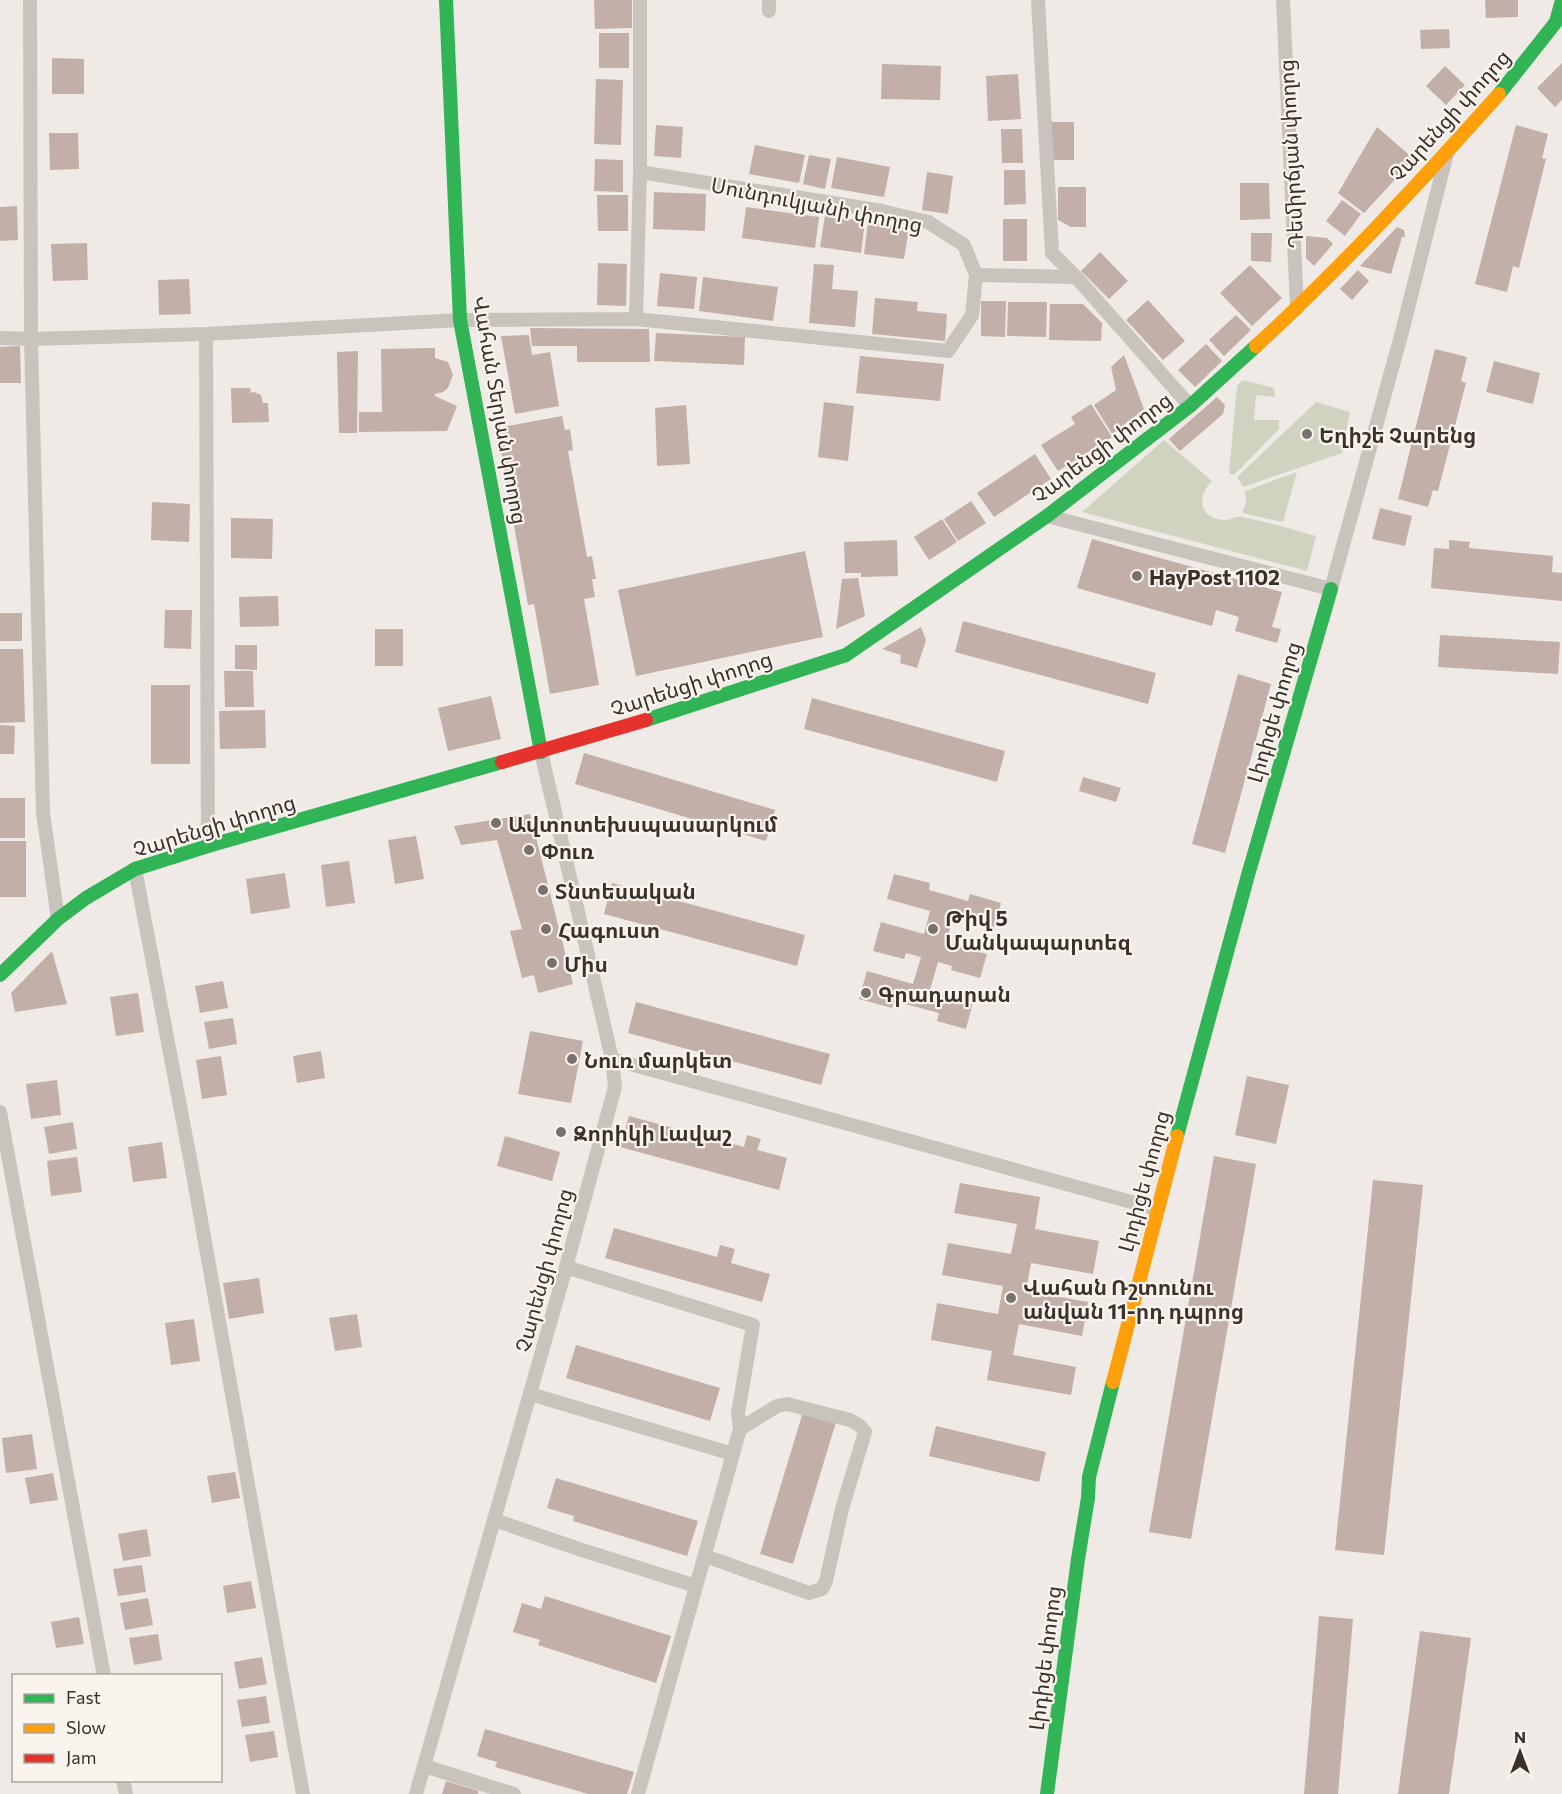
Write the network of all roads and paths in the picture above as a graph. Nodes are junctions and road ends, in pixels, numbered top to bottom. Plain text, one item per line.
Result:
1 (30, 0) edge
2 (446, 0) edge
3 (640, 0) edge
4 (1038, 0) edge
5 (1283, 0) edge
6 (1562, 2) edge
7 (1447, 152) junction
8 (640, 172) junction
9 (976, 275) junction
10 (1076, 276) junction
11 (1297, 308) junction
12 (636, 319) junction
13 (460, 320) junction
14 (206, 334) junction
15 (0, 338) edge
16 (31, 339) junction
17 (1190, 406) junction
18 (1047, 516) junction
19 (1331, 589) junction
20 (541, 752) junction
21 (208, 846) junction
22 (135, 869) junction
23 (58, 920) junction
24 (0, 975) edge
25 (612, 1059) junction
26 (0, 1112) edge
27 (1156, 1209) junction
28 (566, 1267) junction
29 (530, 1394) junction
30 (740, 1430) junction
31 (734, 1454) junction
32 (494, 1520) junction
33 (705, 1556) junction
34 (696, 1586) junction
35 (104, 1674) edge
36 (424, 1766) junction
37 (303, 1794) edge
38 (416, 1794) edge
39 (514, 1794) edge
40 (638, 1794) edge
41 (1047, 1794) edge

1 - 16 street
2 - 13 street, Վահան Տերյան փողոց
3 - 8 street
4 - 10 street
5 - 11 street, Դեմիրճյան փողոց
6 - 7 street, Չարենցի փողոց
7 - 11 street, Չարենցի փողոց
7 - 19 street
8 - 9 street, Սունդուկյանի փողոց
8 - 12 street
9 - 10 street
9 - 12 street
10 - 17 street
11 - 17 street, Չարենցի փողոց
12 - 13 street
13 - 14 street
13 - 20 street, Վահան Տերյան փողոց
14 - 16 street
14 - 21 street
15 - 16 street
16 - 23 street
17 - 18 street, Չարենցի փողոց
18 - 19 street
18 - 20 street, Չարենցի փողոց
19 - 27 street, Լիդիցե փողոց
20 - 21 street, Չարենցի փողոց
20 - 25 street, Չարենցի փողոց
21 - 22 street, Չարենցի փողոց
22 - 23 street, Չարենցի փողոց
22 - 37 street
23 - 24 street, Չարենցի փողոց
25 - 27 street
25 - 28 street, Չարենցի փողոց
26 - 35 street
27 - 41 street, Լիդիցե փողոց
28 - 29 street, Չարենցի փողոց
28 - 30 street
29 - 31 street
29 - 32 street, Չարենցի փողոց
30 - 31 street
30 - 33 street
31 - 33 street
32 - 34 street
32 - 36 street, Չարենցի փողոց
33 - 34 street
34 - 40 street
36 - 38 street, Չարենցի փողոց
36 - 39 street

